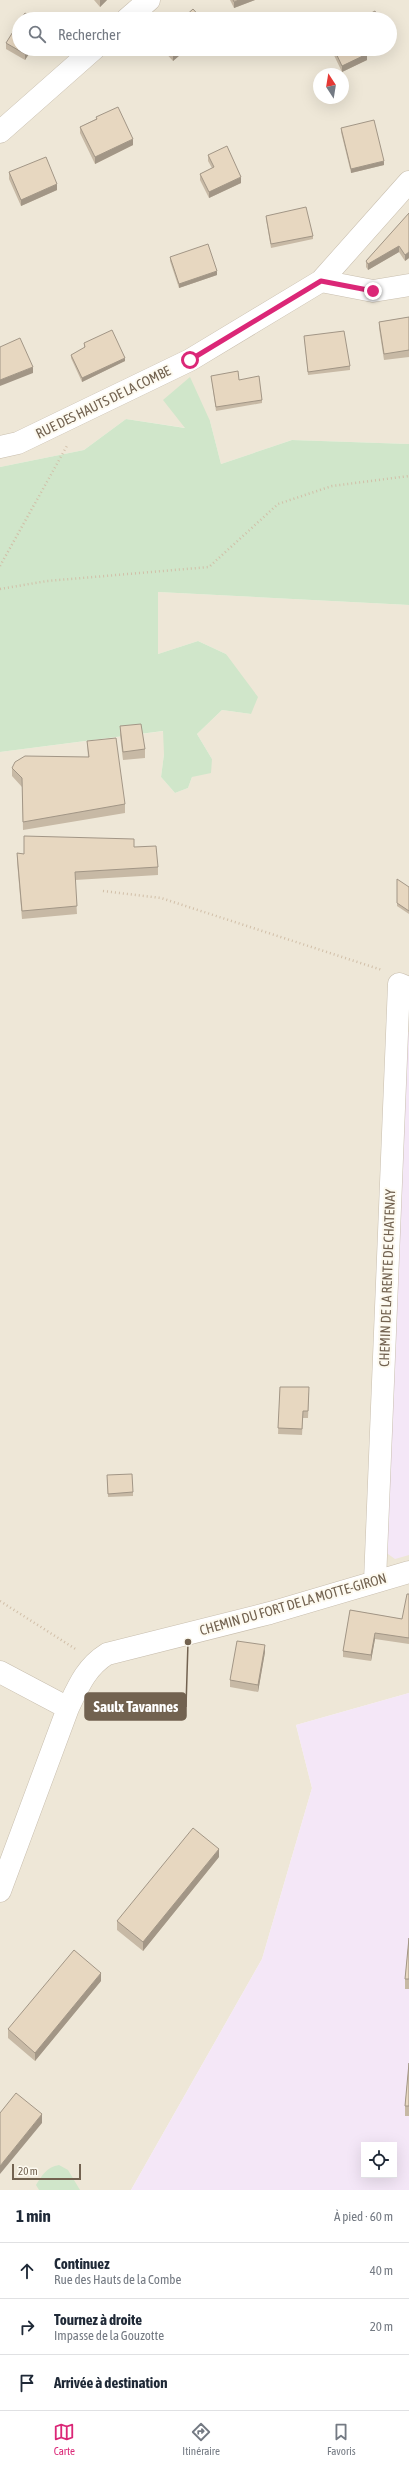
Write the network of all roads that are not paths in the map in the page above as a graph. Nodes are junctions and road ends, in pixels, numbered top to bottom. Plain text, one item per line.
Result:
1 (149, 0) edge
2 (135, 12) edge
3 (86, 56) edge
4 (0, 132) edge
5 (409, 182) edge
6 (321, 281) junction
7 (409, 285) edge
8 (9, 445) edge
9 (404, 986) edge
10 (409, 1572) edge
11 (374, 1581) junction
12 (0, 1672) edge
13 (68, 1708) junction
14 (0, 1891) edge

1 - 2 street
3 - 4 street
5 - 6 street, RUE DES HAUTS DE LA COMBE
6 - 7 street
6 - 8 street, RUE DES HAUTS DE LA COMBE
9 - 11 street, CHEMIN DE LA RENTE DE CHATENAY
10 - 11 street, CHEMIN DU FORT DE LA MOTTE-GIRON
11 - 13 street, CHEMIN DU FORT DE LA MOTTE-GIRON
12 - 13 street
13 - 14 street, CHEMIN DU FORT DE LA MOTTE-GIRON

